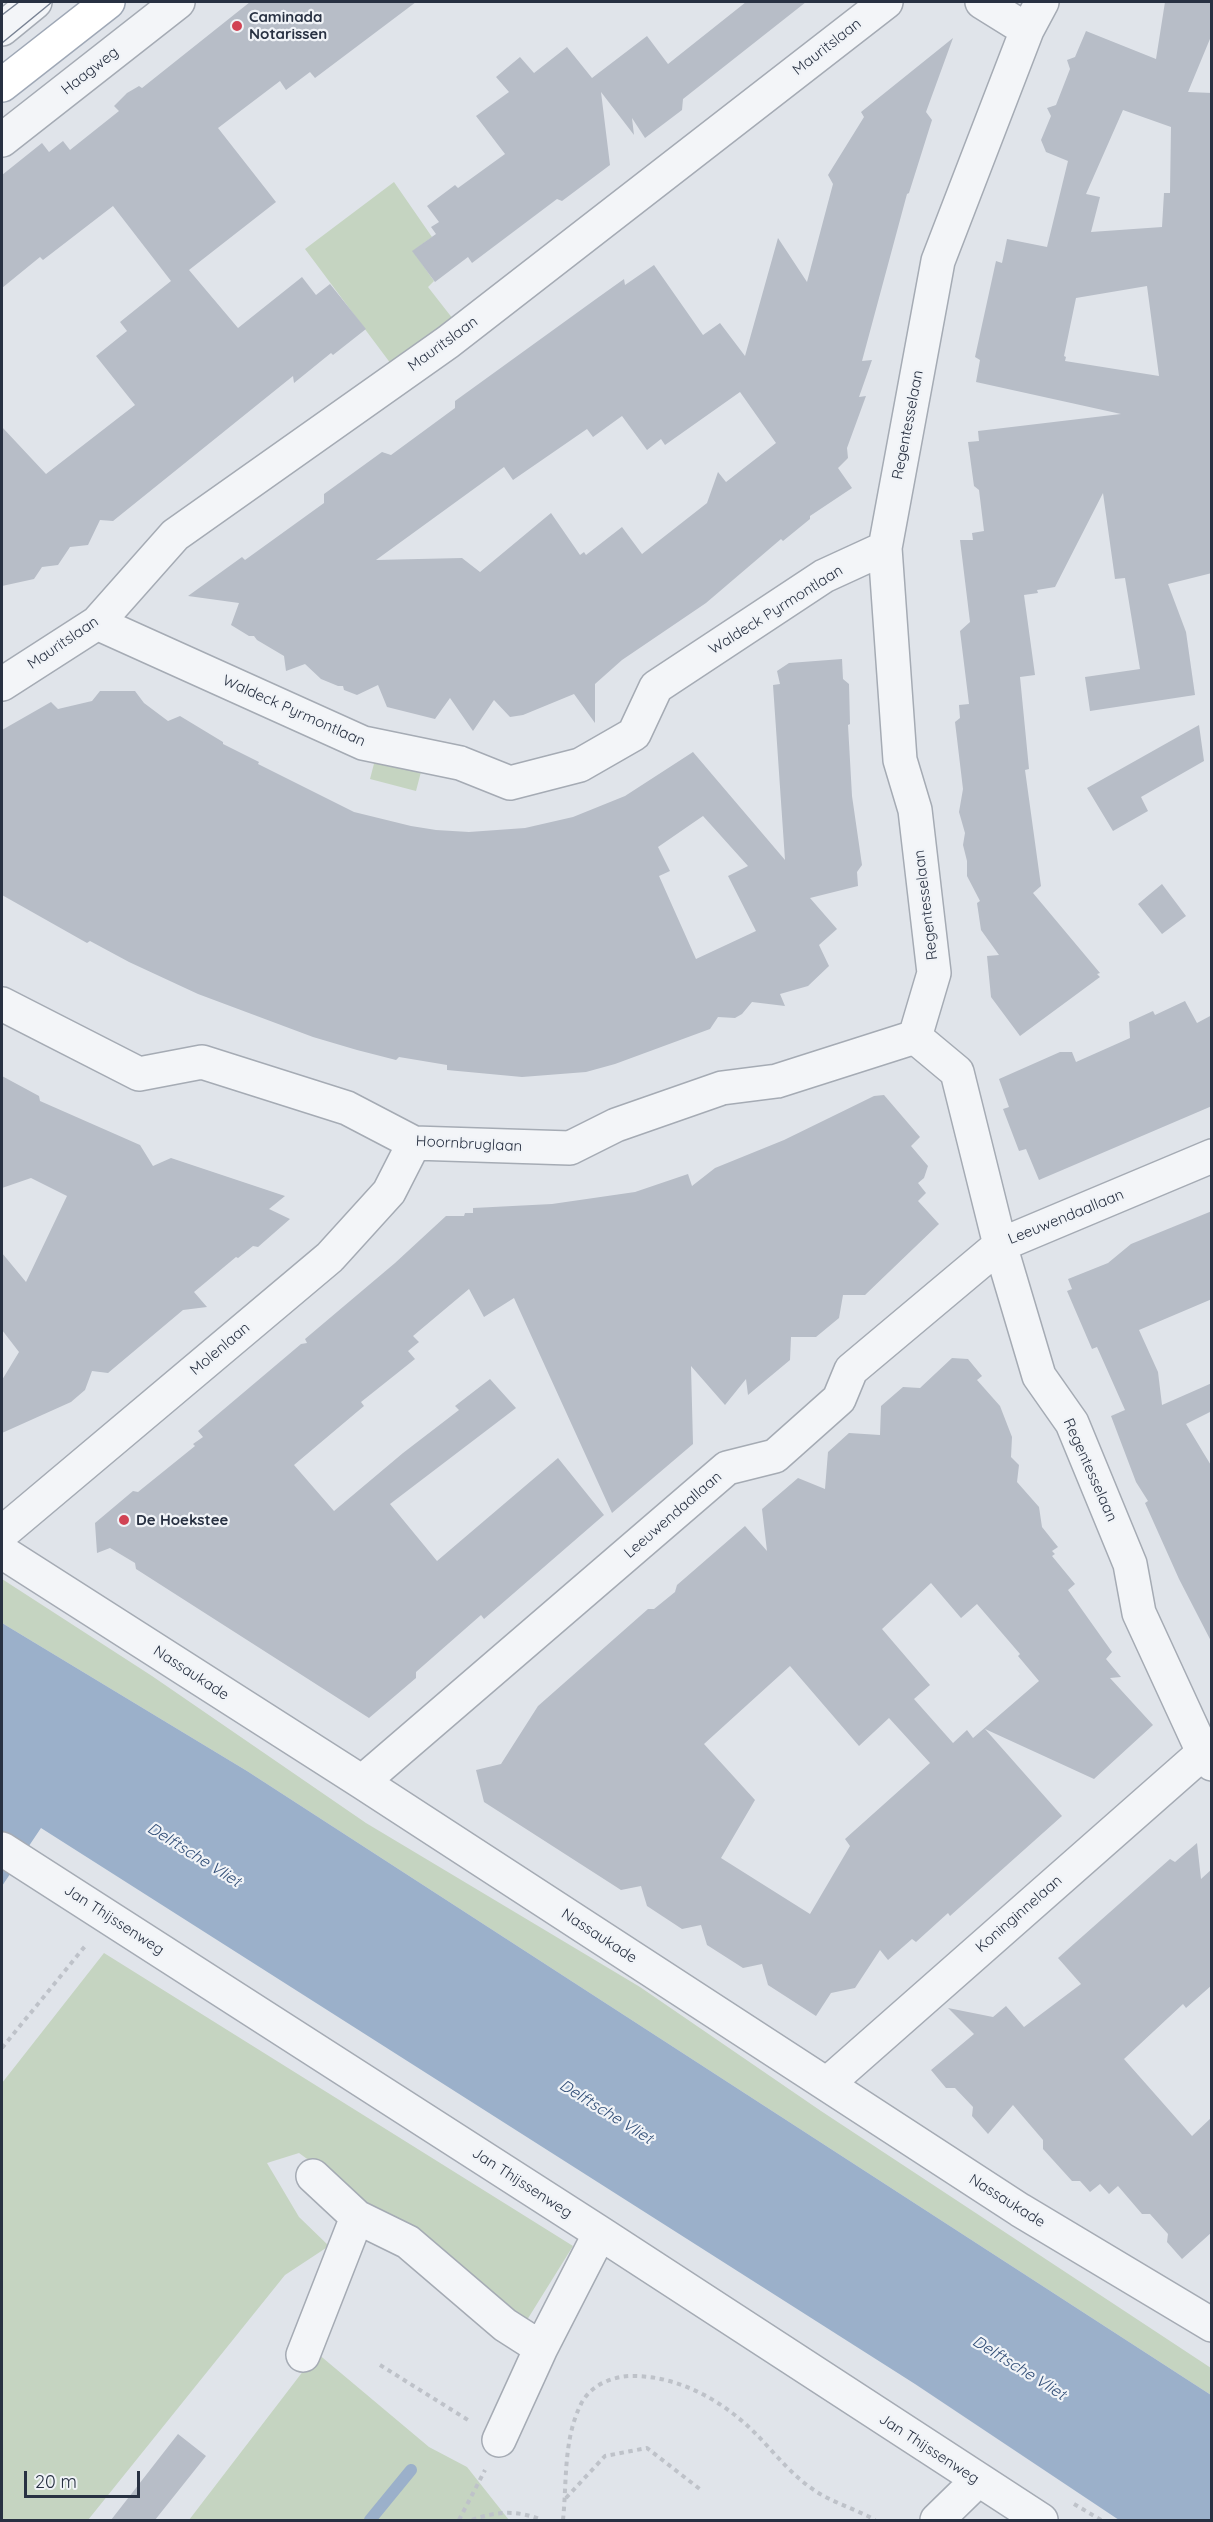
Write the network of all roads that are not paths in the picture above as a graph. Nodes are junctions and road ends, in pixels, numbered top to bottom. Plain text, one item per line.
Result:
1 (35, 2) edge
2 (108, 2) edge
3 (178, 2) edge
4 (886, 2) edge
5 (982, 2) edge
6 (1042, 2) edge
7 (2, 29) edge
8 (1027, 30) junction
9 (2, 85) edge
10 (2, 140) edge
11 (885, 548) junction
12 (97, 622) junction
13 (2, 684) edge
14 (2, 1004) edge
15 (915, 1037) junction
16 (414, 1143) junction
17 (1212, 1156) edge
18 (1000, 1245) junction
19 (2, 1533) edge
20 (2, 1552) edge
21 (1209, 1754) edge
22 (362, 1782) junction
23 (2, 1849) edge
24 (827, 2084) junction
25 (313, 2176) dead end
26 (357, 2217) junction
27 (600, 2233) junction
28 (1207, 2316) edge
29 (541, 2348) junction
30 (303, 2355) dead end
31 (499, 2440) road end
32 (978, 2480) junction
33 (937, 2520) edge
34 (1041, 2520) edge

1 - 7 street
2 - 9 main road
3 - 10 street, Haagweg
4 - 12 street, Mauritslaan
5 - 8 street
6 - 8 street, Regentesselaan
8 - 11 street, Regentesselaan
11 - 12 street, Waldeck Pyrmontlaan
11 - 15 street, Regentesselaan
12 - 13 street, Mauritslaan
14 - 16 street, Hoornbruglaan
15 - 16 street, Hoornbruglaan
15 - 18 street, Regentesselaan
16 - 19 street, Molenlaan
17 - 18 street, Leeuwendaallaan
18 - 21 street, Regentesselaan
18 - 22 street, Leeuwendaallaan
20 - 22 street, Nassaukade
21 - 24 street, Koninginnelaan
22 - 24 street, Nassaukade
23 - 27 street, Jan Thijssenweg
24 - 28 street, Nassaukade
25 - 26 street
26 - 29 street
26 - 30 street
27 - 29 street
27 - 32 street, Jan Thijssenweg
29 - 31 street
32 - 33 street
32 - 34 street, Jan Thijssenweg

